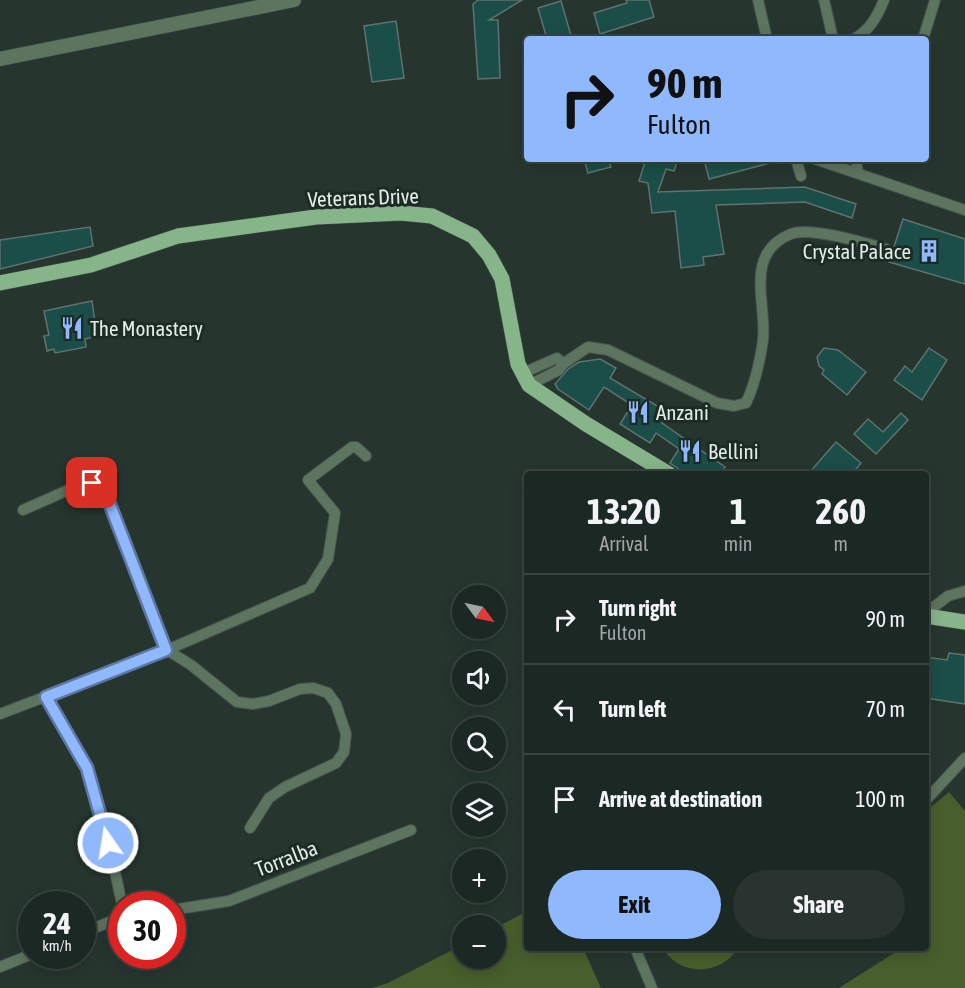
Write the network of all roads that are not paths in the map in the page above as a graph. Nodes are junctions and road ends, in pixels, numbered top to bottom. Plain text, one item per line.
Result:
1 (294, 0) edge
2 (758, 0) edge
3 (824, 0) edge
4 (884, 0) edge
5 (935, 0) edge
6 (766, 36) edge
7 (832, 36) edge
8 (859, 36) edge
9 (924, 36) edge
10 (0, 59) edge
11 (797, 162) edge
12 (824, 162) edge
13 (856, 162) edge
14 (858, 173) junction
15 (801, 176) dead end
16 (965, 210) edge
17 (886, 249) dead end
18 (0, 283) edge
19 (526, 379) junction
20 (366, 456) dead end
21 (664, 471) edge
22 (23, 510) dead end
23 (965, 591) edge
24 (929, 612) edge
25 (929, 615) edge
26 (965, 622) edge
27 (166, 650) junction
28 (46, 697) junction
29 (0, 714) edge
30 (965, 758) edge
31 (929, 797) edge
32 (250, 828) dead end
33 (411, 830) dead end
34 (119, 891) edge
35 (186, 908) edge
36 (636, 951) edge
37 (18, 960) edge
38 (0, 967) edge
39 (652, 988) edge

1 - 10 street
2 - 6 street
3 - 7 street
4 - 8 street
5 - 9 street
11 - 15 street
12 - 14 street
13 - 14 street
14 - 16 street
17 - 19 street
18 - 19 main road, Veterans Drive
19 - 21 main road
20 - 27 street
22 - 27 street
23 - 24 street
25 - 26 main road
27 - 28 street
27 - 32 street
28 - 29 street
28 - 34 street
30 - 31 street
33 - 35 street, Torralba
36 - 39 street
37 - 38 street

